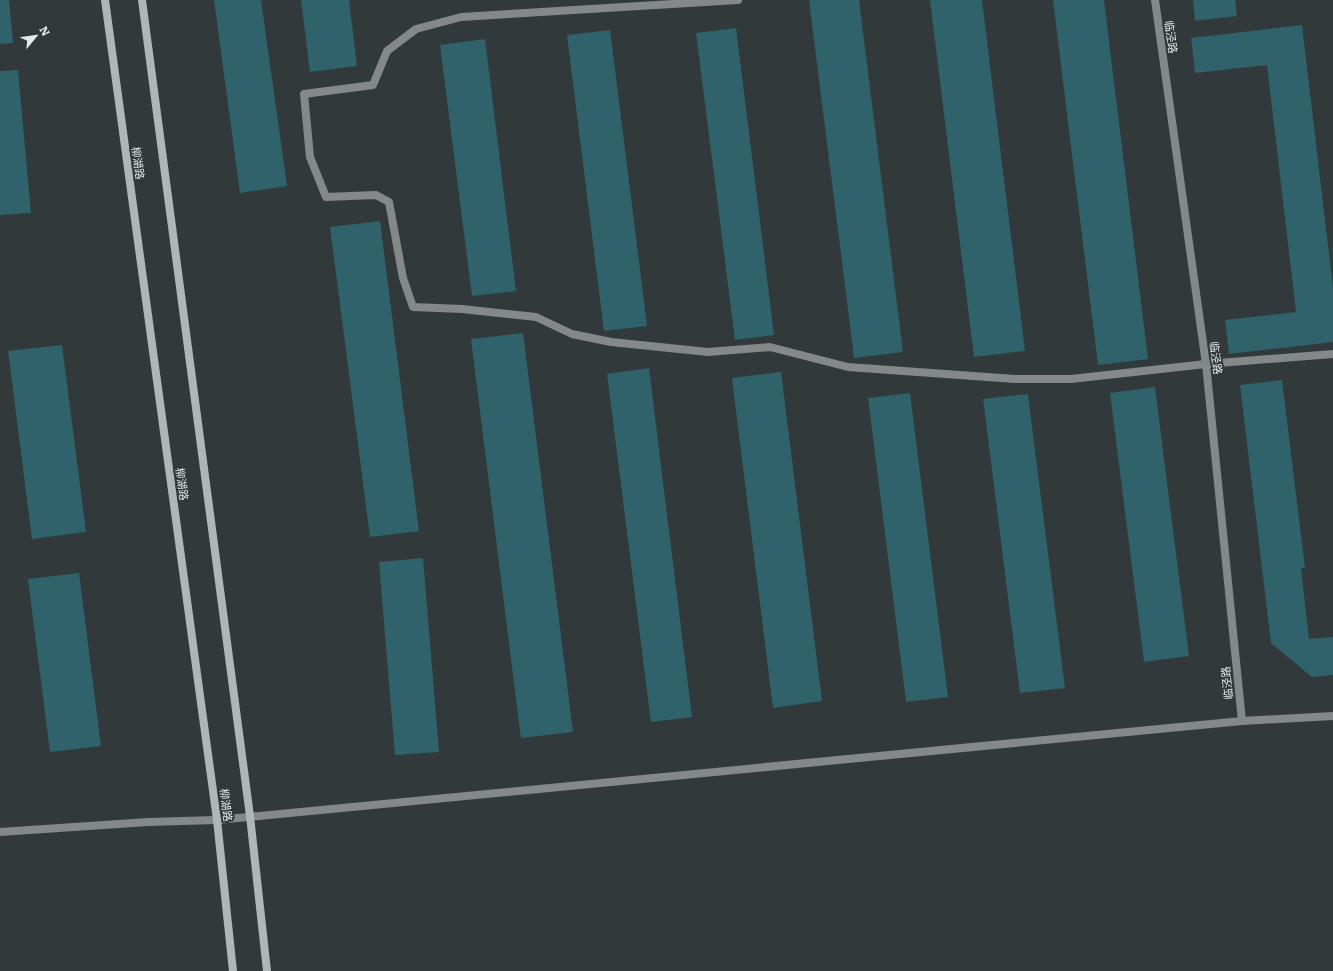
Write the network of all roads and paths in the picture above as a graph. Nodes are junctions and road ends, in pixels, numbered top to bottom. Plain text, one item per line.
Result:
1 (105, 0) edge
2 (142, 0) edge
3 (738, 0) edge
4 (1155, 0) edge
5 (1333, 354) edge
6 (1206, 364) junction
7 (1333, 716) edge
8 (1242, 721) junction
9 (250, 816) junction
10 (216, 820) junction
11 (0, 832) edge
12 (233, 971) edge
13 (268, 971) edge

1 - 10 main road, 柳湖路
2 - 9 main road, 柳湖路
3 - 6 street
4 - 6 street, 临泾路
5 - 6 street
6 - 8 street, 临泾路
7 - 8 street
8 - 9 street
9 - 10 street
9 - 13 main road, 柳湖路
10 - 11 street
10 - 12 main road, 柳湖路

